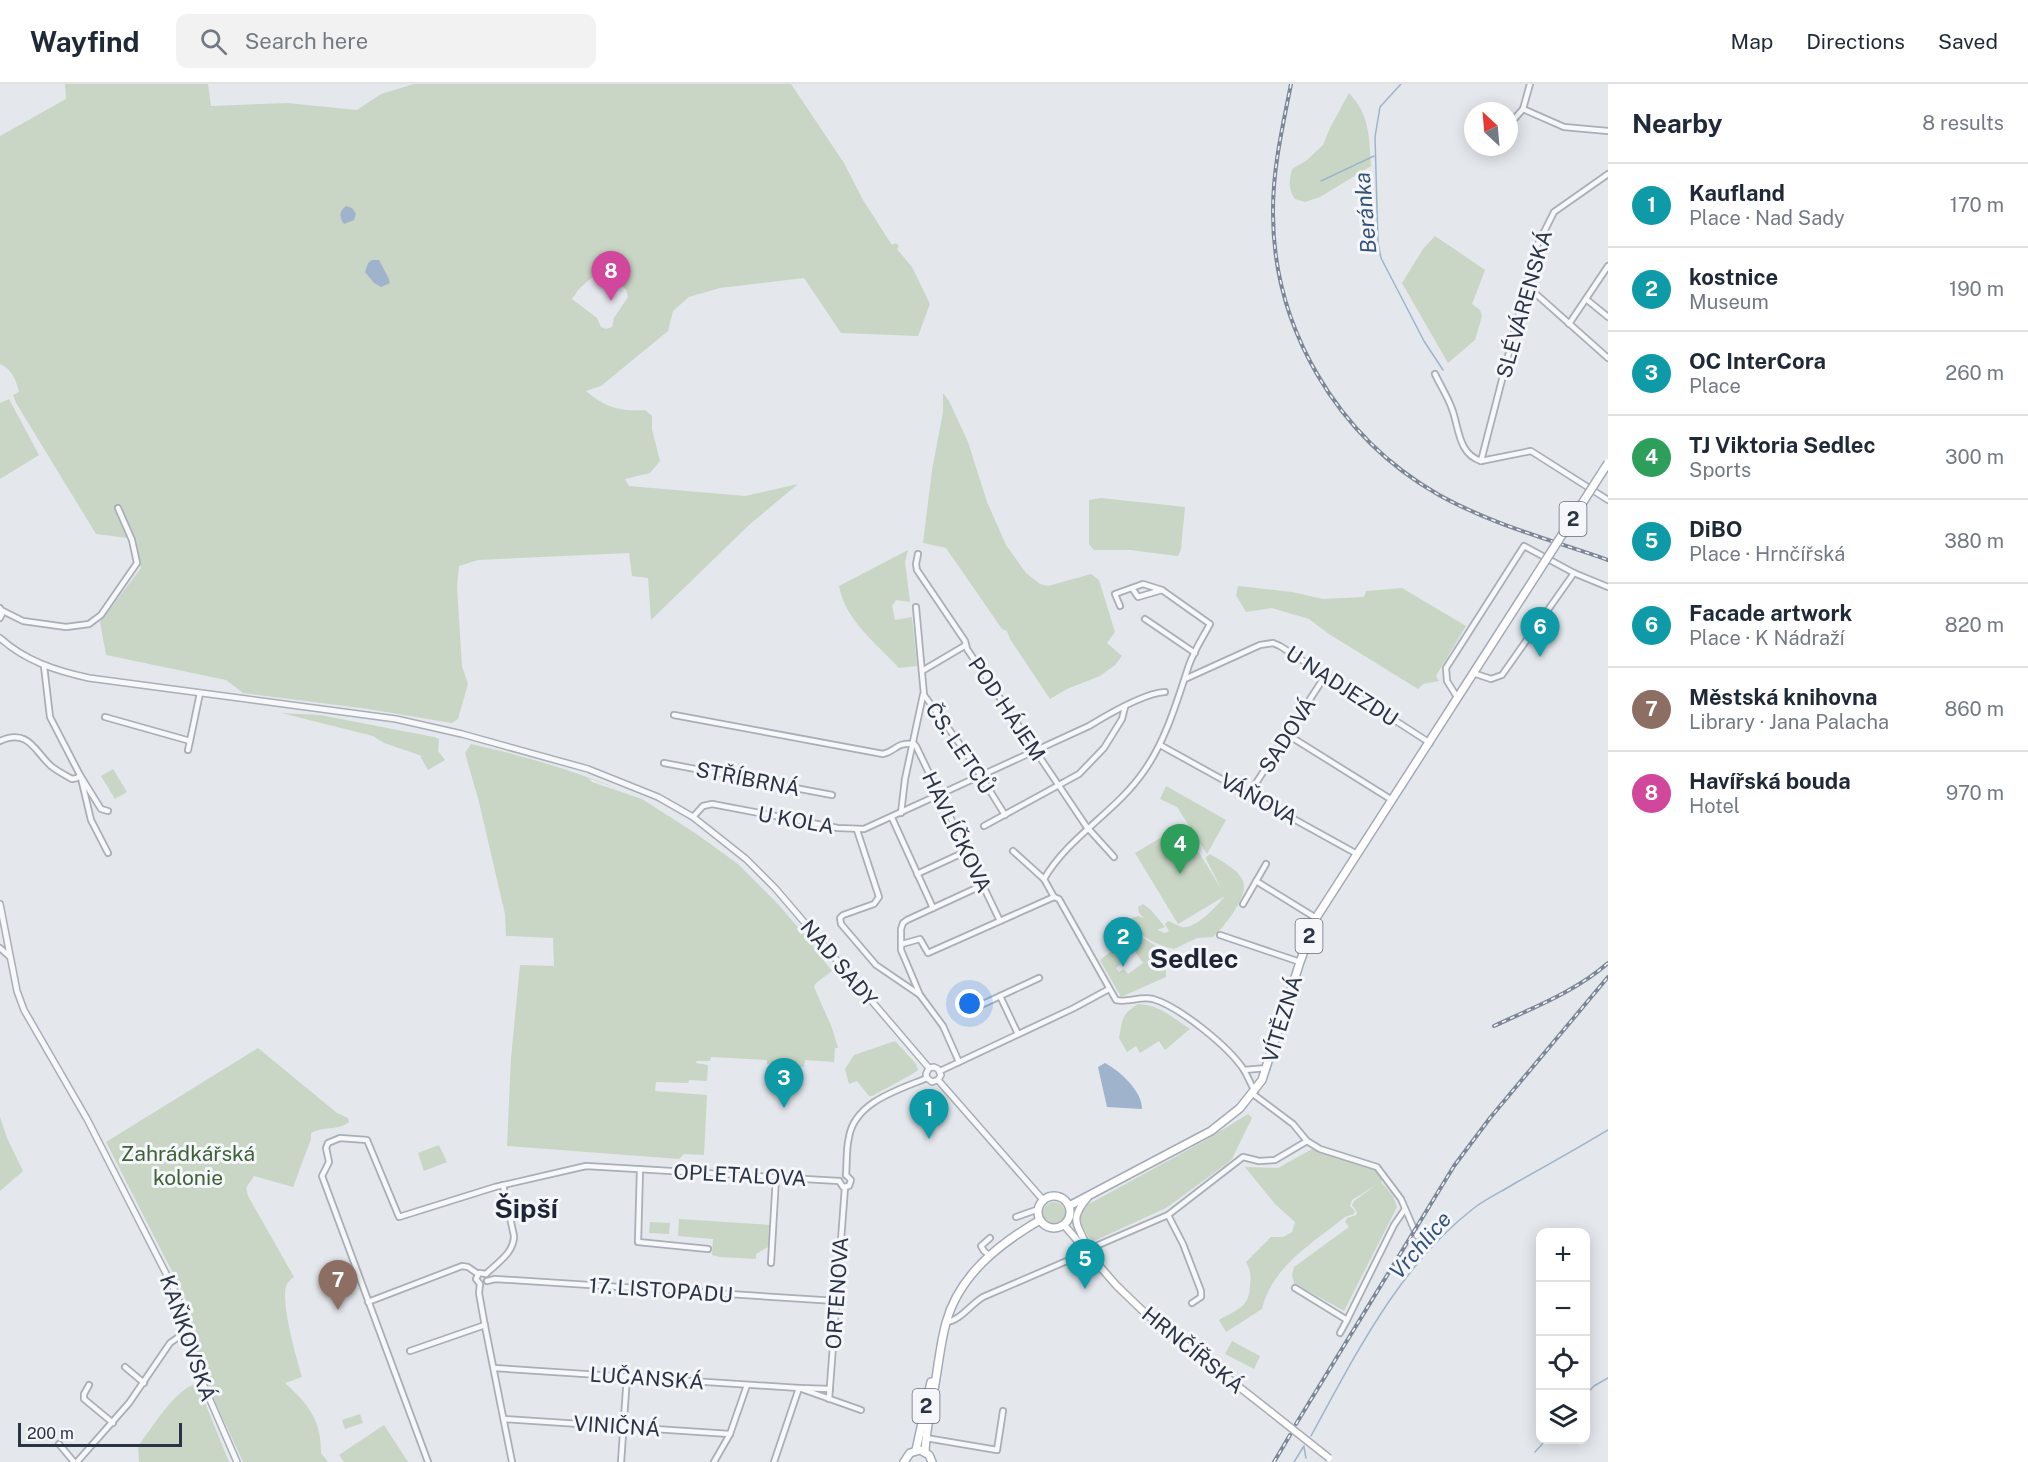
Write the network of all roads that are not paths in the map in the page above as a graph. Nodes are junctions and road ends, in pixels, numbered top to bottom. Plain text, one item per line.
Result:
1 (1530, 84) edge
2 (1523, 109) junction
3 (1518, 115) edge
4 (1608, 131) edge
5 (1608, 174) edge
6 (1608, 266) edge
7 (1526, 290) junction
8 (1586, 298) junction
9 (1608, 317) edge
10 (1569, 324) junction
11 (1608, 358) edge
12 (1435, 374) dead end
13 (1481, 461) junction
14 (1608, 463) edge
15 (1608, 500) edge
16 (118, 508) dead end
17 (918, 554) dead end
18 (1574, 573) junction
19 (1608, 587) edge
20 (1132, 588) junction
21 (1162, 590) junction
22 (1120, 606) dead end
23 (916, 608) dead end
24 (1, 609) edge
25 (0, 618) edge
26 (1144, 619) dead end
27 (0, 639) edge
28 (966, 645) junction
29 (1195, 653) junction
30 (44, 666) junction
31 (922, 671) junction
32 (1473, 673) junction
33 (1325, 676) junction
34 (1185, 679) junction
35 (1165, 692) dead end
36 (202, 693) junction
37 (924, 695) junction
38 (1457, 697) junction
39 (1125, 707) junction
40 (674, 715) dead end
41 (105, 717) dead end
42 (1288, 735) junction
43 (0, 741) edge
44 (190, 741) junction
45 (1430, 743) junction
46 (914, 744) junction
47 (1160, 745) junction
48 (188, 750) dead end
49 (1034, 750) junction
50 (664, 763) dead end
51 (80, 775) junction
52 (981, 776) junction
53 (1059, 786) junction
54 (1249, 794) junction
55 (832, 795) dead end
56 (939, 795) junction
57 (1392, 800) junction
58 (108, 812) dead end
59 (901, 813) junction
60 (1005, 815) junction
61 (693, 818) junction
62 (892, 818) junction
63 (984, 826) dead end
64 (1089, 829) junction
65 (857, 830) junction
66 (967, 851) junction
67 (1013, 851) dead end
68 (108, 853) dead end
69 (1357, 854) junction
70 (1114, 857) dead end
71 (1266, 864) dead end
72 (917, 874) junction
73 (1044, 879) junction
74 (1256, 881) junction
75 (983, 885) junction
76 (1054, 897) junction
77 (0, 904) edge
78 (1242, 904) dead end
79 (933, 908) junction
80 (1316, 918) junction
81 (1000, 921) junction
82 (1220, 935) dead end
83 (902, 944) junction
84 (0, 948) edge
85 (10, 958) junction
86 (1300, 962) junction
87 (1039, 978) dead end
88 (1109, 989) junction
89 (920, 995) junction
90 (1000, 996) junction
91 (968, 1011) dead end
92 (1018, 1034) junction
93 (959, 1062) junction
94 (929, 1068) junction
95 (1267, 1068) junction
96 (1244, 1070) junction
97 (940, 1071) junction
98 (927, 1078) junction
99 (938, 1080) junction
100 (1254, 1093) junction
101 (1307, 1141) junction
102 (640, 1169) junction
103 (846, 1175) junction
104 (776, 1177) junction
105 (839, 1181) junction
106 (503, 1185) junction
107 (845, 1187) junction
108 (1089, 1196) junction
109 (1044, 1201) junction
110 (1069, 1206) junction
111 (1039, 1209) junction
112 (1405, 1209) junction
113 (1168, 1215) junction
114 (1016, 1218) dead end
115 (1041, 1220) junction
116 (1064, 1225) junction
117 (1417, 1236) dead end
118 (990, 1238) dead end
119 (1096, 1246) dead end
120 (1084, 1248) junction
121 (708, 1249) dead end
122 (989, 1255) junction
123 (1090, 1256) junction
124 (771, 1263) dead end
125 (477, 1274) junction
126 (486, 1274) junction
127 (487, 1281) junction
128 (480, 1284) junction
129 (1295, 1288) dead end
130 (836, 1301) junction
131 (368, 1302) junction
132 (1192, 1302) dead end
133 (1347, 1320) junction
134 (946, 1322) junction
135 (485, 1325) junction
136 (187, 1331) junction
137 (1340, 1333) dead end
138 (410, 1351) dead end
139 (937, 1363) junction
140 (125, 1367) dead end
141 (494, 1368) junction
142 (627, 1376) junction
143 (144, 1383) junction
144 (89, 1385) dead end
145 (747, 1385) junction
146 (799, 1388) junction
147 (830, 1389) junction
148 (830, 1399) junction
149 (861, 1410) dead end
150 (1003, 1411) dead end
151 (504, 1419) junction
152 (113, 1423) junction
153 (624, 1427) junction
154 (730, 1434) junction
155 (926, 1437) junction
156 (59, 1444) dead end
157 (916, 1450) junction
158 (924, 1452) junction
159 (1332, 1460) edge
160 (75, 1462) edge
161 (237, 1462) edge
162 (428, 1462) edge
163 (512, 1462) edge
164 (621, 1462) edge
165 (714, 1462) edge
166 (774, 1462) edge
167 (904, 1462) edge
168 (932, 1462) edge

1 - 2 street
2 - 3 street
2 - 4 street
5 - 7 street, SLÉVÁRENSKÁ
6 - 8 street
7 - 10 street
7 - 13 street, SLÉVÁRENSKÁ
8 - 9 street
8 - 10 street
10 - 11 street
12 - 13 street
13 - 15 street
14 - 32 main road, VÍTĚZNÁ / 2, bridge
16 - 24 street
17 - 28 street, POD HÁJEM
18 - 19 street
18 - 32 street
18 - 38 street
20 - 21 street
20 - 21 street
20 - 22 street
21 - 29 street
23 - 31 street, ČS. LETCŮ
24 - 25 street
26 - 29 street
27 - 30 street, NAD SADY
28 - 31 street
28 - 49 street, POD HÁJEM
29 - 34 street
30 - 36 street, NAD SADY
30 - 51 street
31 - 37 street, ČS. LETCŮ
32 - 38 main road, VÍTĚZNÁ / 2
33 - 34 street, U NADJEZDU
33 - 42 street, SADOVÁ
33 - 45 street, U NADJEZDU
34 - 47 street
35 - 39 street
36 - 44 street
36 - 61 street, NAD SADY
37 - 46 street
37 - 52 street, ČS. LETCŮ
38 - 45 main road, VÍTĚZNÁ / 2
39 - 49 street
39 - 53 street
40 - 46 street
41 - 44 street
42 - 54 street, SADOVÁ
42 - 57 street
43 - 51 street
44 - 48 street
45 - 57 main road, VÍTĚZNÁ / 2
46 - 56 street, HAVLÍČKOVA
46 - 59 street
47 - 54 street, VÁŇOVA
47 - 64 street
49 - 52 street, U KOLA
49 - 53 street, POD HÁJEM
50 - 55 street, STŘÍBRNÁ
51 - 58 street
51 - 68 street
52 - 56 street, U KOLA
52 - 60 street, ČS. LETCŮ
53 - 60 street
53 - 64 street, POD HÁJEM
54 - 69 street, VÁŇOVA
56 - 59 street, U KOLA
56 - 66 street, HAVLÍČKOVA
57 - 69 main road, VÍTĚZNÁ / 2
59 - 62 street, U KOLA
60 - 63 street
61 - 65 street, U KOLA
61 - 94 street, NAD SADY
62 - 65 street, U KOLA
62 - 72 street
64 - 70 street, POD HÁJEM
64 - 73 street
65 - 89 street
66 - 72 street
66 - 75 street, HAVLÍČKOVA
67 - 73 street
69 - 80 main road, VÍTĚZNÁ / 2
71 - 74 street
72 - 79 street
73 - 76 street
74 - 78 street
74 - 80 street
75 - 79 street
75 - 81 street, HAVLÍČKOVA
76 - 81 street
76 - 88 street
77 - 85 street
79 - 83 street
80 - 86 main road, VÍTĚZNÁ / 2
81 - 83 street
82 - 86 street
83 - 89 street
84 - 85 street
85 - 136 street, KAŇKOVSKÁ
86 - 95 main road, VÍTĚZNÁ / 2
87 - 90 street
88 - 92 street
88 - 96 street
89 - 93 street
90 - 91 street
90 - 92 street
92 - 93 street
93 - 97 street
94 - 97 street
94 - 98 street
95 - 96 street
95 - 100 main road, VÍTĚZNÁ / 2
96 - 100 street
97 - 99 street
98 - 99 street
98 - 103 street
99 - 109 street
100 - 101 street
100 - 108 main road, VÍTĚZNÁ / 2
101 - 112 street
101 - 113 street
102 - 104 street, OPLETALOVA
102 - 106 street, OPLETALOVA
102 - 121 street
103 - 105 street
103 - 107 street
104 - 105 street, OPLETALOVA
104 - 124 street
105 - 107 street
106 - 126 street
106 - 131 street, OPLETALOVA
107 - 130 street, ORTENOVA
108 - 110 main road, VÍTĚZNÁ / 2
108 - 123 main road
109 - 110 main road
109 - 111 main road
110 - 116 main road
111 - 114 street
111 - 115 main road
112 - 117 street
112 - 133 street
113 - 119 street
113 - 132 street
115 - 116 main road
115 - 122 main road, 2
116 - 120 main road, HRNČÍŘSKÁ
118 - 122 street
120 - 123 main road, HRNČÍŘSKÁ
120 - 134 street
122 - 134 main road, 2
123 - 159 main road, HRNČÍŘSKÁ, bridge
125 - 126 street
125 - 128 street
125 - 131 street
126 - 127 street
127 - 128 street
127 - 130 street, 17. LISTOPADU
128 - 135 street
129 - 133 street
130 - 147 street, ORTENOVA
131 - 162 street
133 - 137 street
134 - 139 main road, 2
135 - 138 street
135 - 141 street
136 - 143 street
136 - 161 street, KAŇKOVSKÁ
139 - 155 main road, 2
139 - 157 main road, 2
140 - 143 street
141 - 142 street, LUČANSKÁ
141 - 151 street
142 - 145 street, LUČANSKÁ
142 - 153 street
143 - 152 street
144 - 152 street
145 - 146 street, LUČANSKÁ
145 - 154 street
146 - 147 street, LUČANSKÁ
146 - 148 street, LUČANSKÁ
146 - 166 street
147 - 148 street, ORTENOVA
148 - 149 street, LUČANSKÁ
150 - 155 street
151 - 153 street, VINIČNÁ
151 - 163 street
152 - 160 street
153 - 154 street, VINIČNÁ
153 - 164 street
154 - 165 street
155 - 158 main road, 2
156 - 160 street
157 - 158 main road, 2
157 - 167 main road, 2
158 - 168 main road, 2

